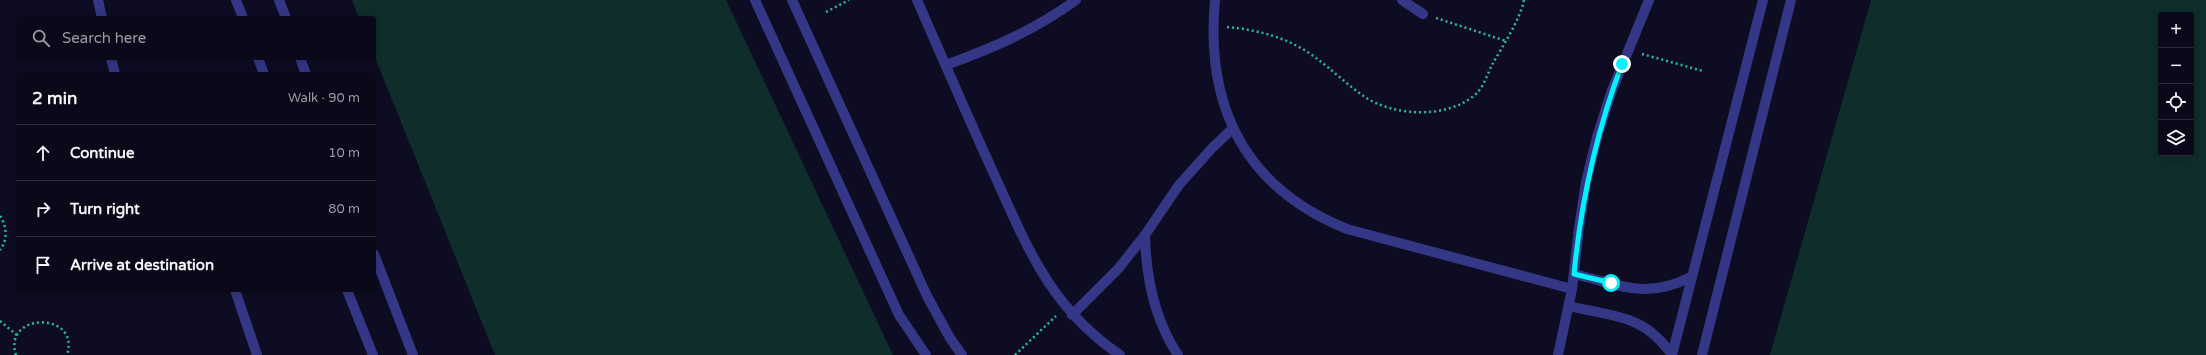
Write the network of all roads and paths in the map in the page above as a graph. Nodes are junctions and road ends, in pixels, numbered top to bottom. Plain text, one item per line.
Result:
1 (98, 0) edge
2 (236, 0) edge
3 (280, 0) edge
4 (755, 0) edge
5 (792, 0) edge
6 (849, 0) edge
7 (917, 0) edge
8 (1076, 0) edge
9 (1215, 0) edge
10 (1402, 0) edge
11 (1524, 0) edge
12 (1649, 0) edge
13 (1763, 0) edge
14 (1790, 0) edge
15 (826, 12) dead end
16 (1423, 14) joint
17 (102, 16) edge
18 (242, 16) edge
19 (285, 16) edge
20 (1213, 25) junction
21 (1506, 41) junction
22 (1627, 50) junction
23 (112, 60) edge
24 (259, 60) edge
25 (301, 60) edge
26 (946, 65) junction
27 (1703, 71) dead end
28 (114, 72) edge
29 (263, 72) edge
30 (305, 72) edge
31 (1233, 128) junction
32 (0, 216) edge
33 (1145, 235) junction
34 (0, 250) edge
35 (376, 259) edge
36 (1574, 274) junction
37 (1691, 277) junction
38 (1572, 289) junction
39 (236, 292) edge
40 (348, 292) edge
41 (1569, 306) junction
42 (1069, 311) junction
43 (0, 321) edge
44 (18, 336) junction
45 (16, 355) edge
46 (67, 355) edge
47 (257, 355) edge
48 (373, 355) edge
49 (413, 355) edge
50 (926, 355) edge
51 (962, 355) edge
52 (1015, 355) edge
53 (1120, 355) edge
54 (1178, 355) edge
55 (1558, 355) edge
56 (1672, 355) edge
57 (1702, 355) edge

1 - 17 street
2 - 18 street
3 - 19 street
4 - 50 street
5 - 51 street
6 - 15 path
7 - 26 street
8 - 26 street
9 - 20 street
10 - 16 street
11 - 21 path
12 - 22 street
13 - 37 street
14 - 57 street
16 - 21 path
20 - 21 path
20 - 31 street
22 - 27 path
22 - 36 street
23 - 28 street
24 - 29 street
25 - 30 street
26 - 42 street
31 - 33 street
31 - 38 street
32 - 34 path
33 - 42 street
33 - 54 street
35 - 49 street
36 - 37 street
36 - 38 street
37 - 56 street
38 - 41 street
39 - 47 street
40 - 48 street
41 - 55 street
41 - 56 street
42 - 52 path
42 - 53 street
43 - 44 path
44 - 45 path
44 - 46 path

